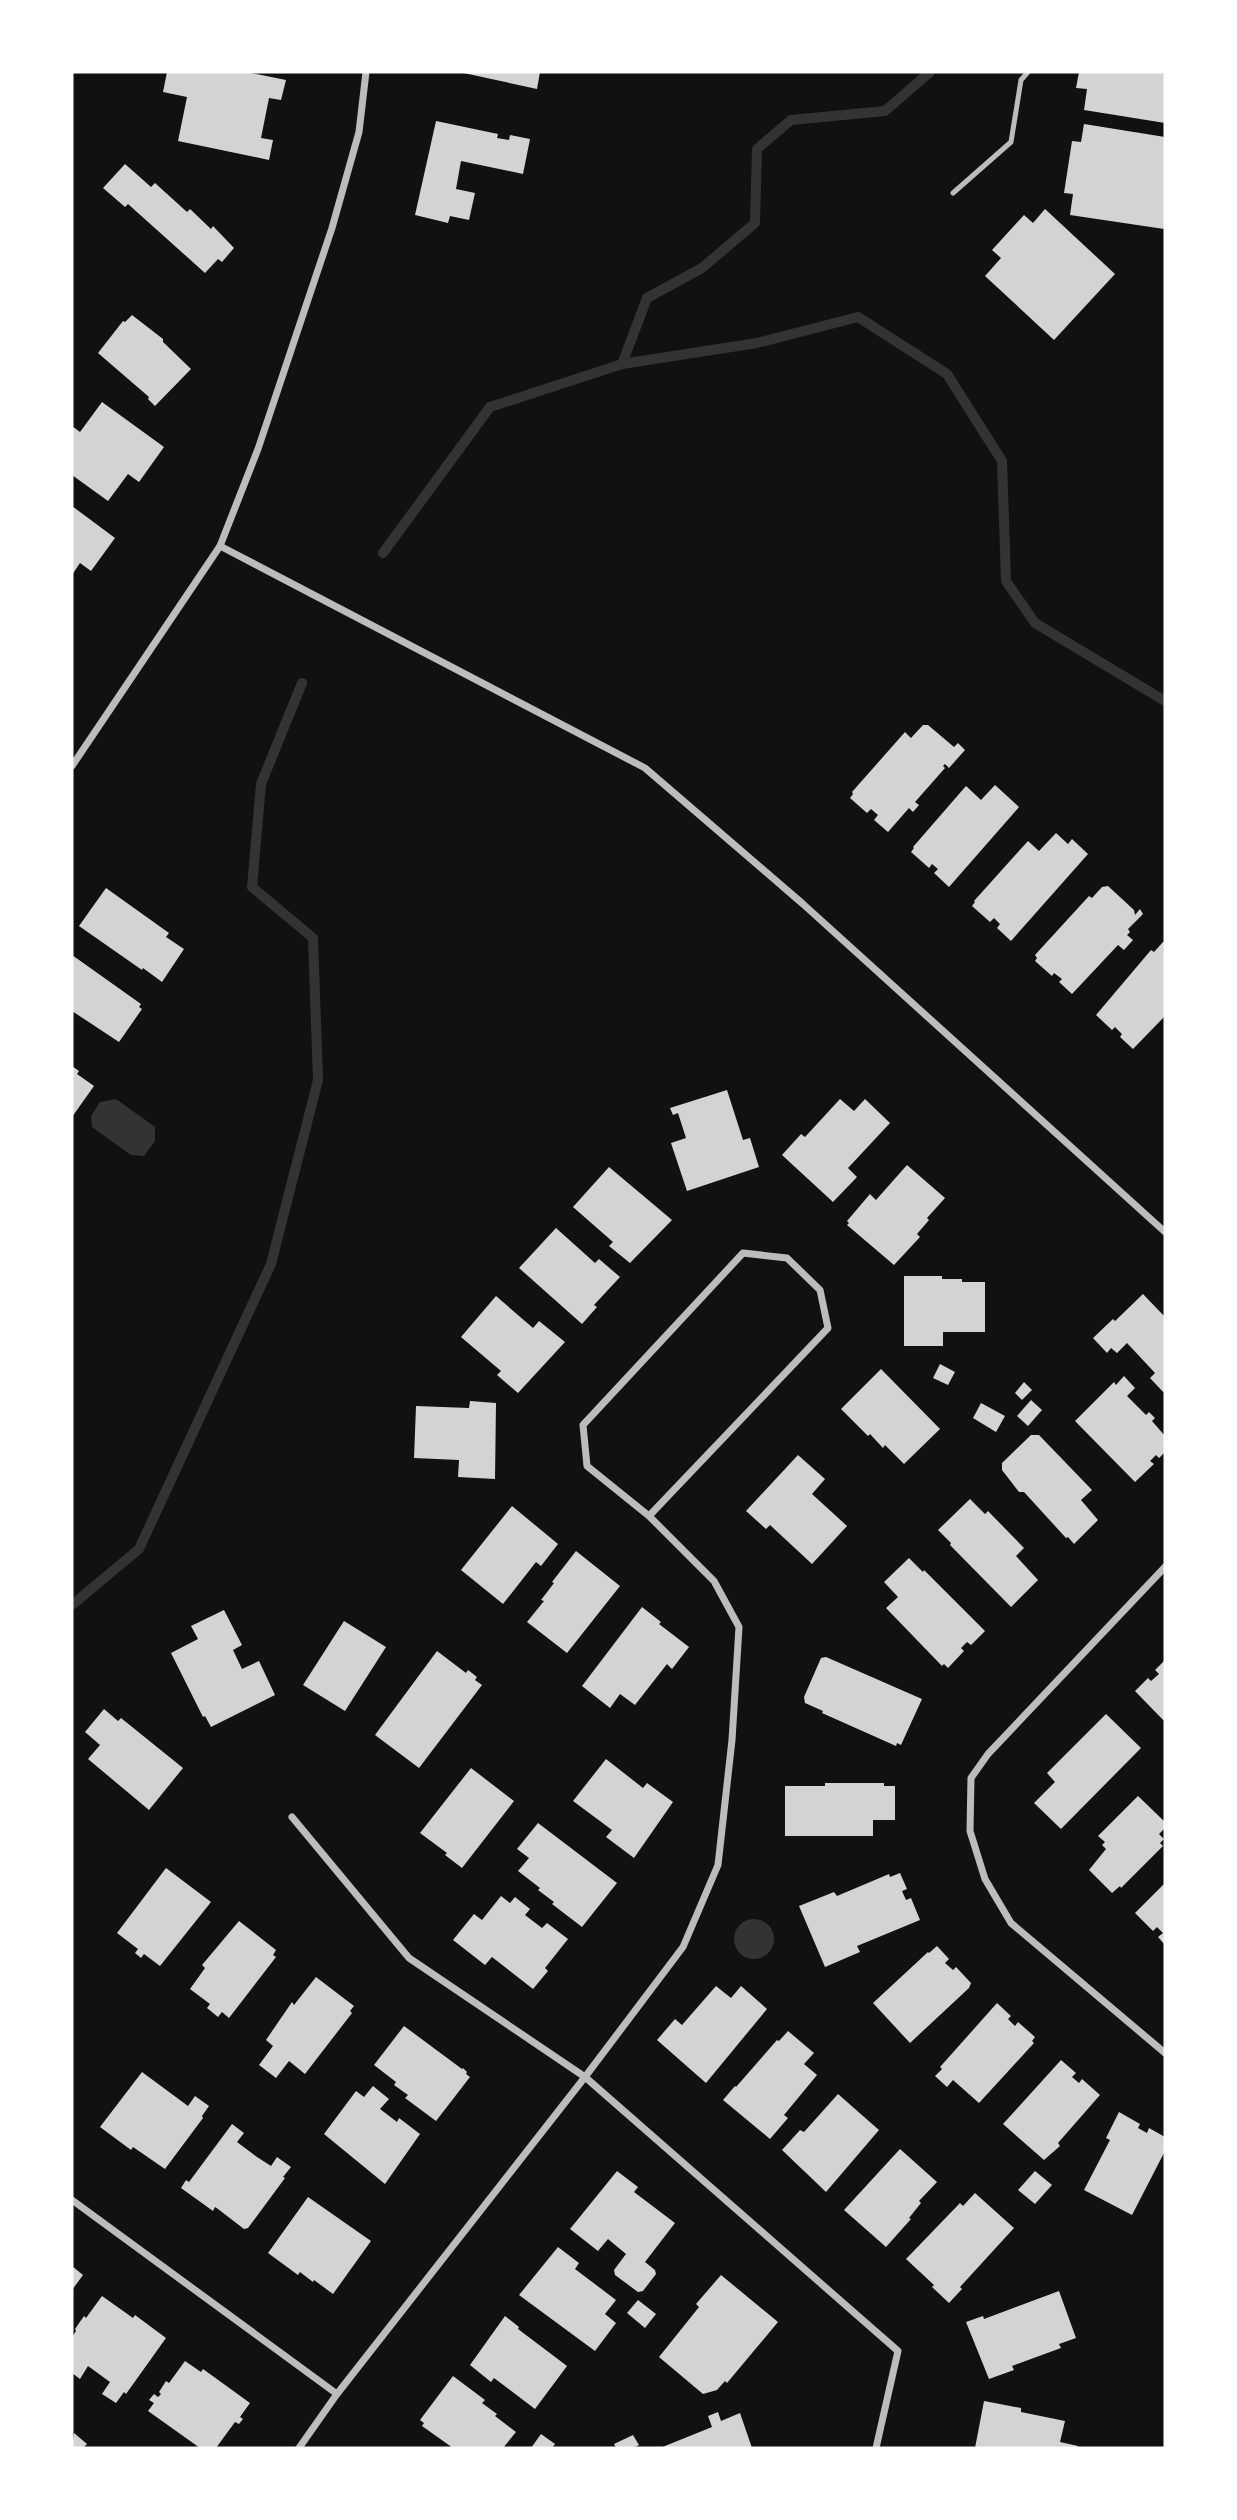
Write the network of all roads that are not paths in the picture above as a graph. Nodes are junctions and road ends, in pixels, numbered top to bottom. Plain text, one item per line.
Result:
1 (366, 72) edge
2 (1028, 72) edge
3 (953, 193) dead end
4 (220, 546) junction
5 (72, 766) edge
6 (1165, 1232) edge
7 (649, 1516) junction
8 (1165, 1567) edge
9 (292, 1817) dead end
10 (1165, 2053) edge
11 (585, 2077) junction
12 (72, 2200) edge
13 (337, 2394) junction
14 (299, 2448) edge
15 (876, 2448) edge

1 - 4 street
2 - 3 lane
4 - 5 street
4 - 6 street
7 - 7 street
7 - 11 street
8 - 10 street
9 - 11 street
11 - 13 street
11 - 15 street
12 - 13 street
13 - 14 street

